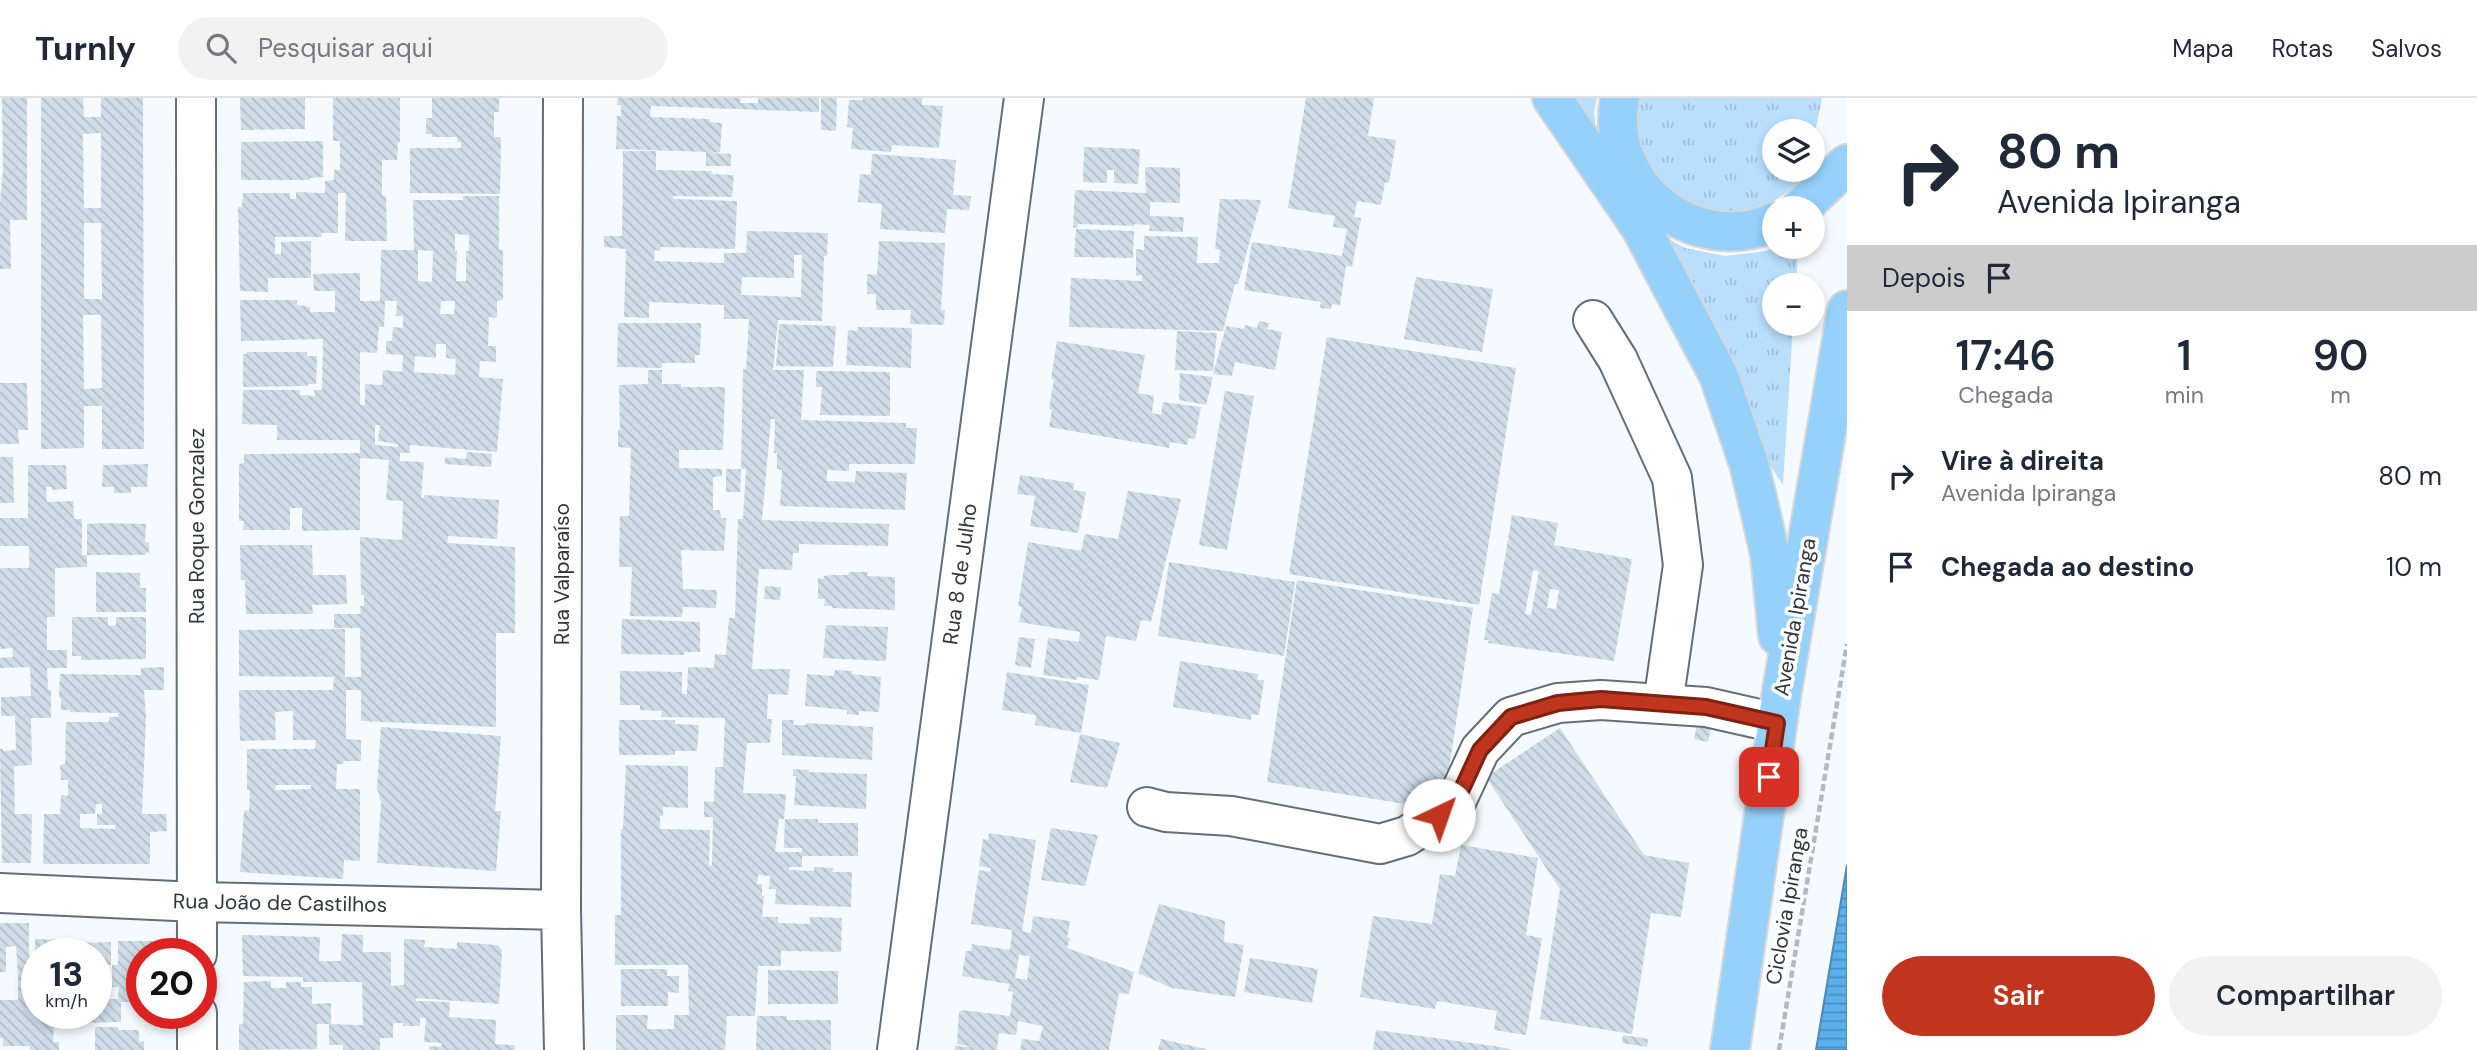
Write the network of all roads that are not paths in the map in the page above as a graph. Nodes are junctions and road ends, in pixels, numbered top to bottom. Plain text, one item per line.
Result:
1 (196, 98) edge
2 (564, 98) edge
3 (1024, 98) edge
4 (1552, 98) edge
5 (1620, 98) edge
6 (1847, 164) edge
7 (1814, 196) edge
8 (1762, 228) edge
9 (1847, 310) edge
10 (1593, 320) dead end
11 (1663, 704) junction
12 (1780, 707) junction
13 (1147, 807) dead end
14 (0, 893) edge
15 (197, 902) junction
16 (561, 909) junction
17 (197, 938) edge
18 (197, 1029) edge
19 (197, 1050) edge
20 (564, 1050) edge
21 (897, 1050) edge
22 (1730, 1050) edge

1 - 15 street, Rua Roque Gonzalez
2 - 16 street, Rua Valparaíso
3 - 21 street, Rua 8 de Julho
4 - 12 main road
5 - 8 main road
6 - 7 main road
9 - 12 main road, Avenida Ipiranga
10 - 11 street
11 - 12 street
11 - 13 street
12 - 22 main road, Avenida Ipiranga
14 - 15 street, Rua João de Castilhos
15 - 16 street, Rua João de Castilhos
15 - 17 street, Rua Roque Gonzalez
16 - 20 street, Rua Valparaíso
18 - 19 street

